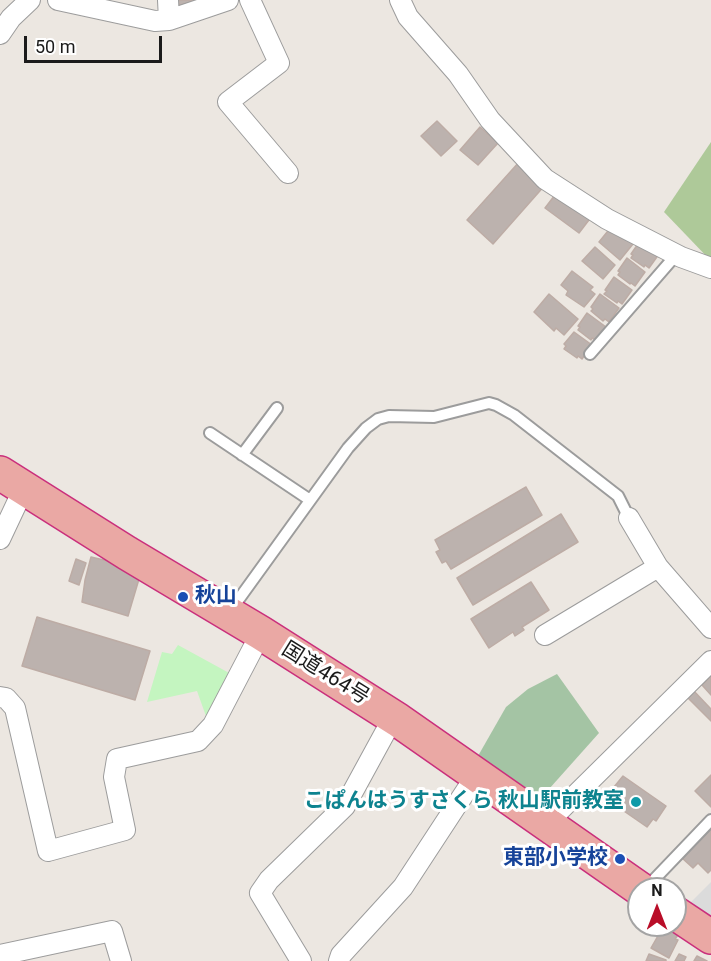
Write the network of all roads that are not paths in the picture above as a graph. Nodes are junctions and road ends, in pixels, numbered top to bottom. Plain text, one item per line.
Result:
1 (30, 0) edge
2 (58, 0) edge
3 (168, 0) edge
4 (228, 0) edge
5 (250, 0) edge
6 (400, 0) edge
7 (170, 20) junction
8 (0, 34) edge
9 (288, 173) dead end
10 (676, 255) junction
11 (711, 268) edge
12 (590, 354) dead end
13 (277, 408) dead end
14 (210, 433) dead end
15 (242, 455) junction
16 (12, 480) edge
17 (310, 500) junction
18 (629, 518) joint
19 (0, 539) edge
20 (658, 567) junction
21 (229, 614) junction
22 (711, 628) edge
23 (261, 633) junction
24 (545, 635) dead end
25 (711, 661) edge
26 (0, 697) edge
27 (398, 720) junction
28 (477, 774) junction
29 (711, 820) edge
30 (546, 824) junction
31 (655, 877) edge
32 (627, 878) edge
33 (687, 921) edge
34 (711, 937) edge
35 (0, 955) edge
36 (121, 961) edge
37 (301, 961) edge
38 (339, 961) edge

1 - 8 street
2 - 7 street
3 - 7 street
4 - 7 street
5 - 9 street
6 - 10 street
10 - 11 street
10 - 12 lane
13 - 15 lane
14 - 15 lane
15 - 17 lane
16 - 19 street
16 - 21 highway, 国道464号
17 - 18 lane
17 - 21 lane
18 - 20 street
20 - 22 street
20 - 24 street
21 - 23 highway, 国道464号
23 - 26 street
23 - 27 highway, 国道464号
25 - 30 street
27 - 28 highway, 国道464号
27 - 37 street
28 - 30 highway, 国道464号
28 - 38 street
29 - 31 lane
30 - 32 highway, 国道464号
33 - 34 highway
35 - 36 street

